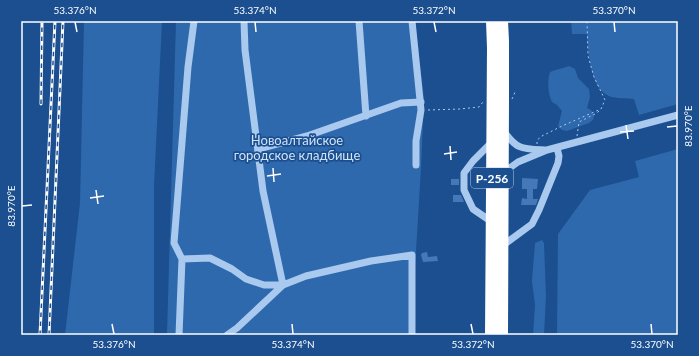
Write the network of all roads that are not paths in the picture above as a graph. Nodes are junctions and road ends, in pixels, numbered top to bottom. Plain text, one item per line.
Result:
1 (194, 21) edge
2 (244, 21) edge
3 (359, 21) edge
4 (412, 21) edge
5 (492, 21) edge
6 (502, 21) edge
7 (421, 102) junction
8 (678, 115) edge
9 (366, 116) junction
10 (503, 130) junction
11 (492, 142) junction
12 (557, 148) junction
13 (258, 150) junction
14 (547, 150) junction
15 (416, 165) dead end
16 (503, 176) junction
17 (492, 222) junction
18 (502, 246) junction
19 (182, 259) junction
20 (284, 286) junction
21 (180, 335) edge
22 (226, 335) edge
23 (412, 335) edge
24 (491, 335) edge
25 (502, 335) edge

1 - 19 street
2 - 13 street
3 - 9 street
4 - 7 street
5 - 11 highway, Р-256
6 - 10 highway, Р-256
7 - 9 street
7 - 15 street
8 - 12 street
9 - 13 street
10 - 14 street
10 - 16 highway, Р-256
11 - 17 highway, Р-256
11 - 17 street
12 - 14 street
12 - 18 street
13 - 20 street
14 - 16 street
16 - 18 highway, Р-256
17 - 24 highway, Р-256
18 - 25 highway, Р-256
19 - 20 street
19 - 21 street
20 - 22 street
20 - 23 street

